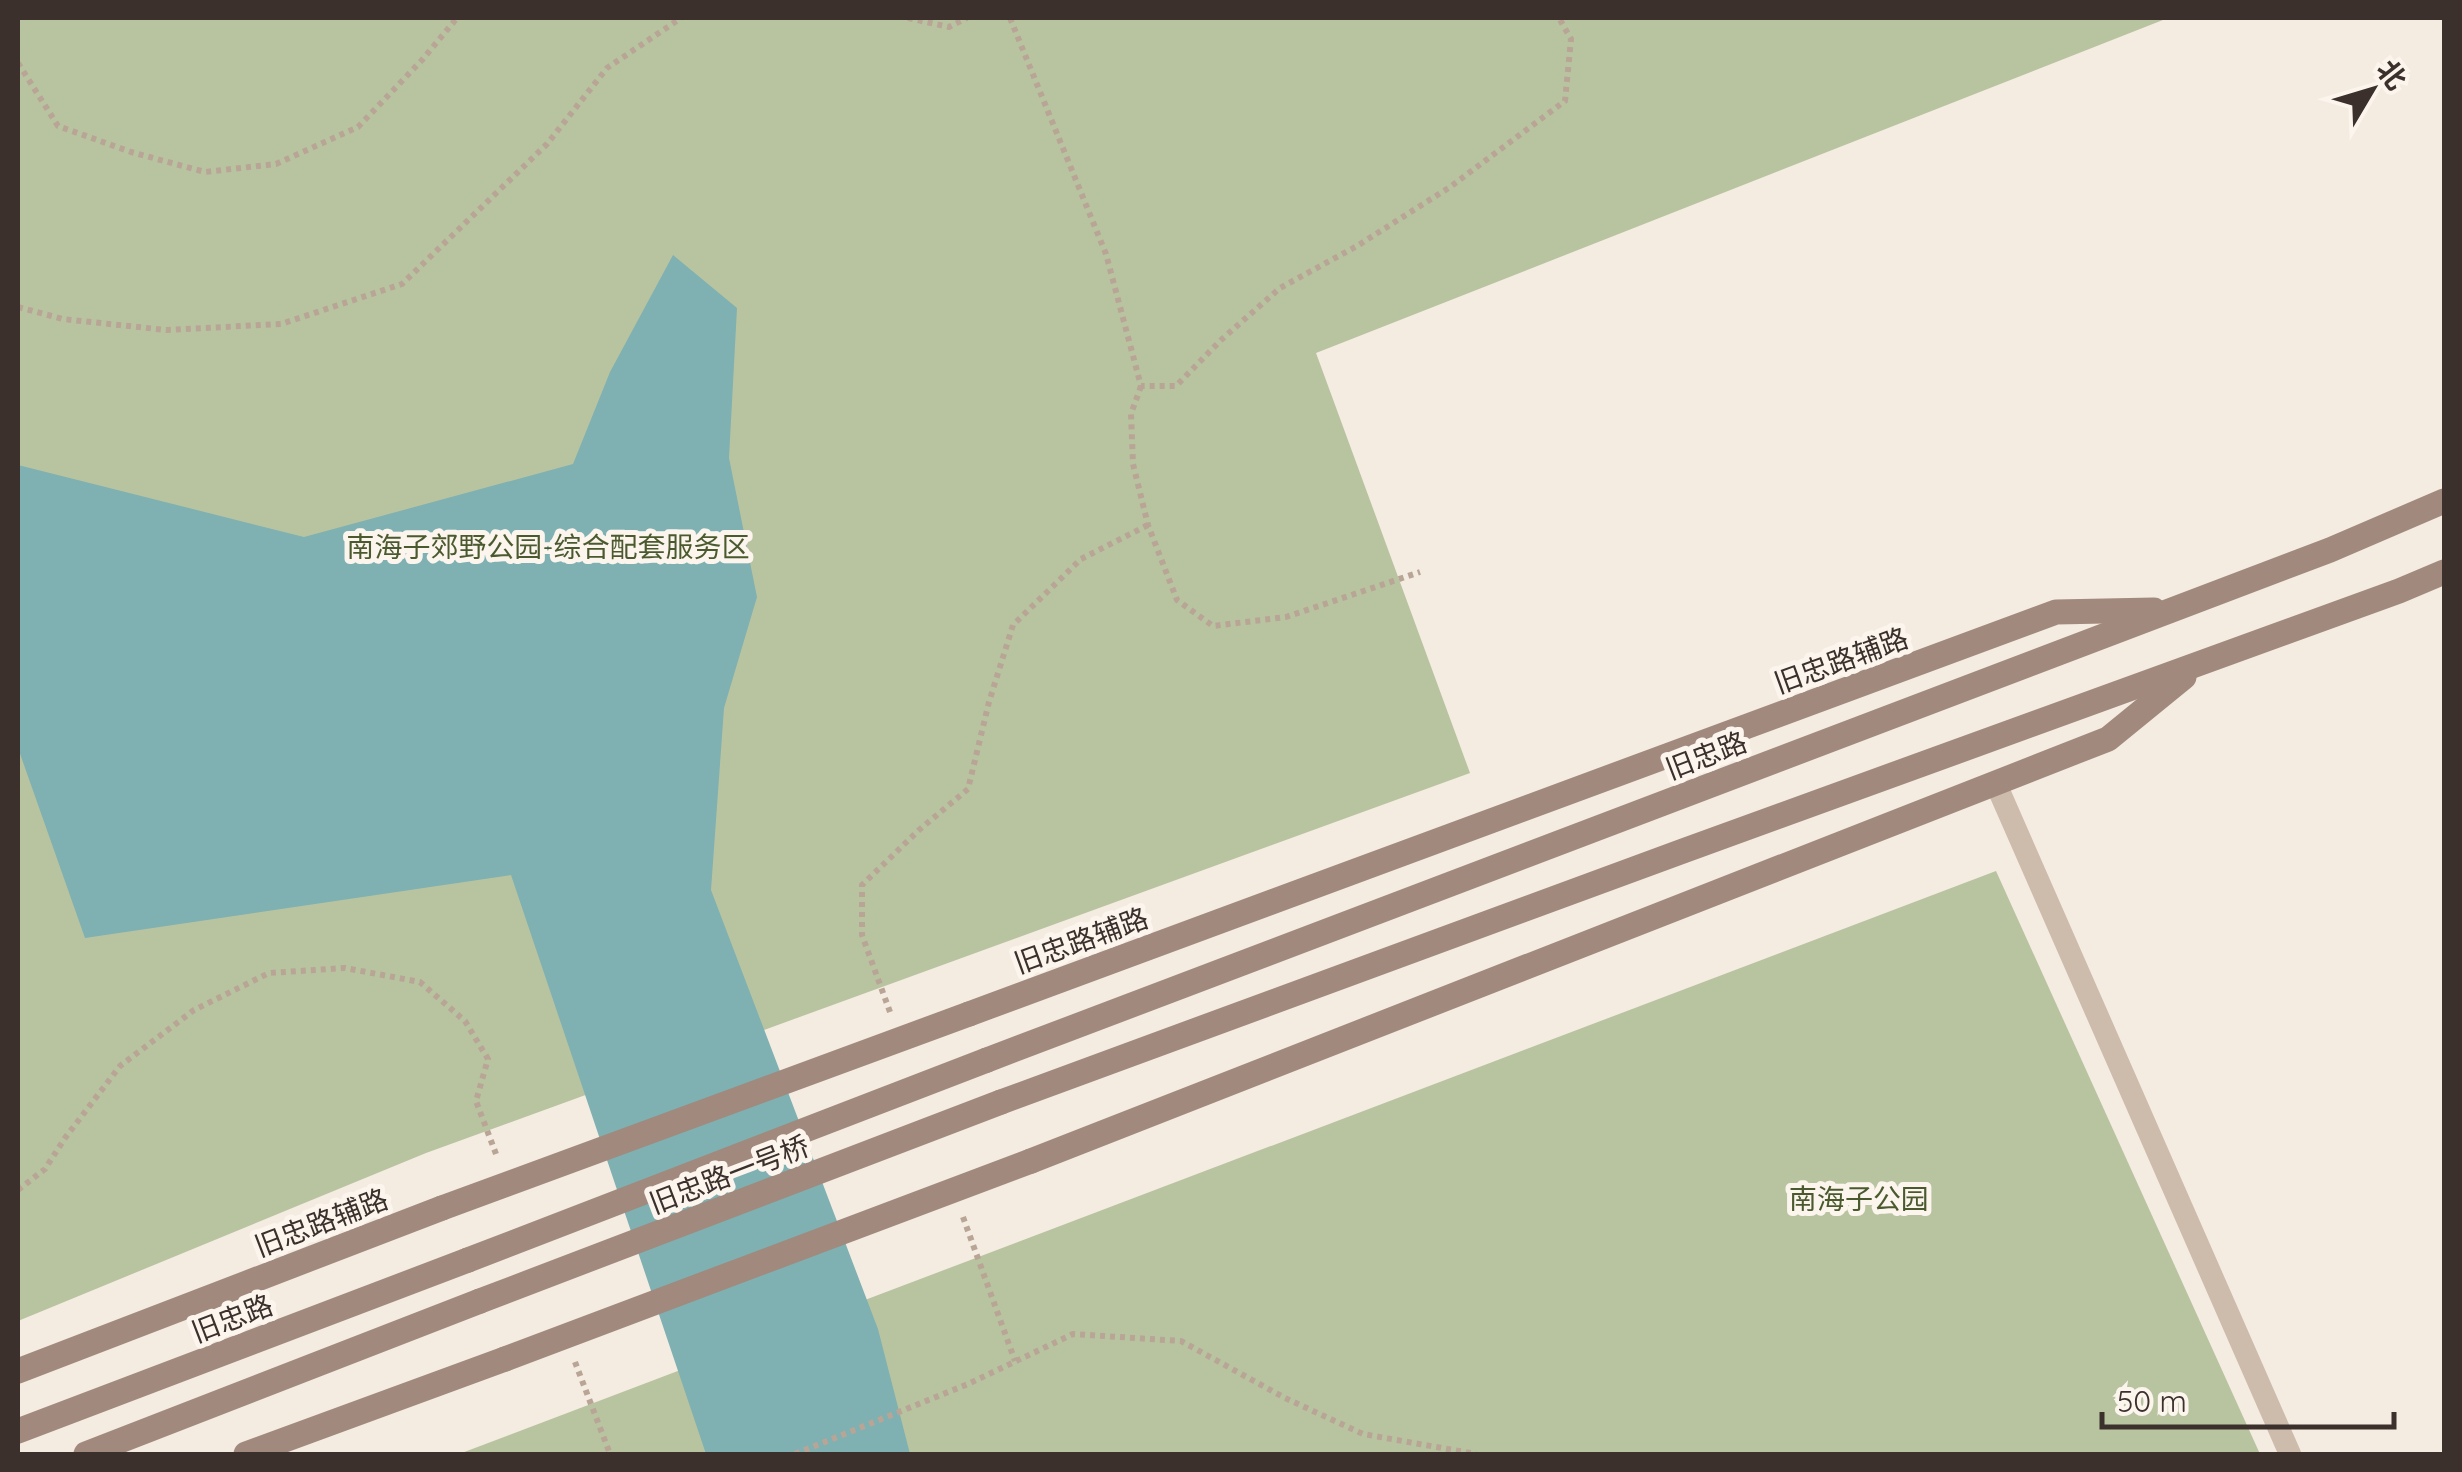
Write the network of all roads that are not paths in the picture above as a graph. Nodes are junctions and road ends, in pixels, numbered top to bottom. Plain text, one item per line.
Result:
1 (2444, 501) edge
2 (2444, 572) edge
3 (2174, 609) junction
4 (2201, 663) junction
5 (1996, 784) junction
6 (987, 1060) joint
7 (468, 1260) joint
8 (18, 1371) edge
9 (18, 1431) edge
10 (86, 1454) edge
11 (246, 1454) edge
12 (2290, 1454) edge

1 - 3 main road, 旧忠路
2 - 4 main road
3 - 6 main road, 旧忠路
3 - 8 main road, 旧忠路辅路, bridge
4 - 5 main road
4 - 10 main road, 旧忠路一号桥, bridge
5 - 11 main road, bridge
5 - 12 lane
6 - 7 main road, 旧忠路一号桥, bridge
7 - 9 main road, 旧忠路

